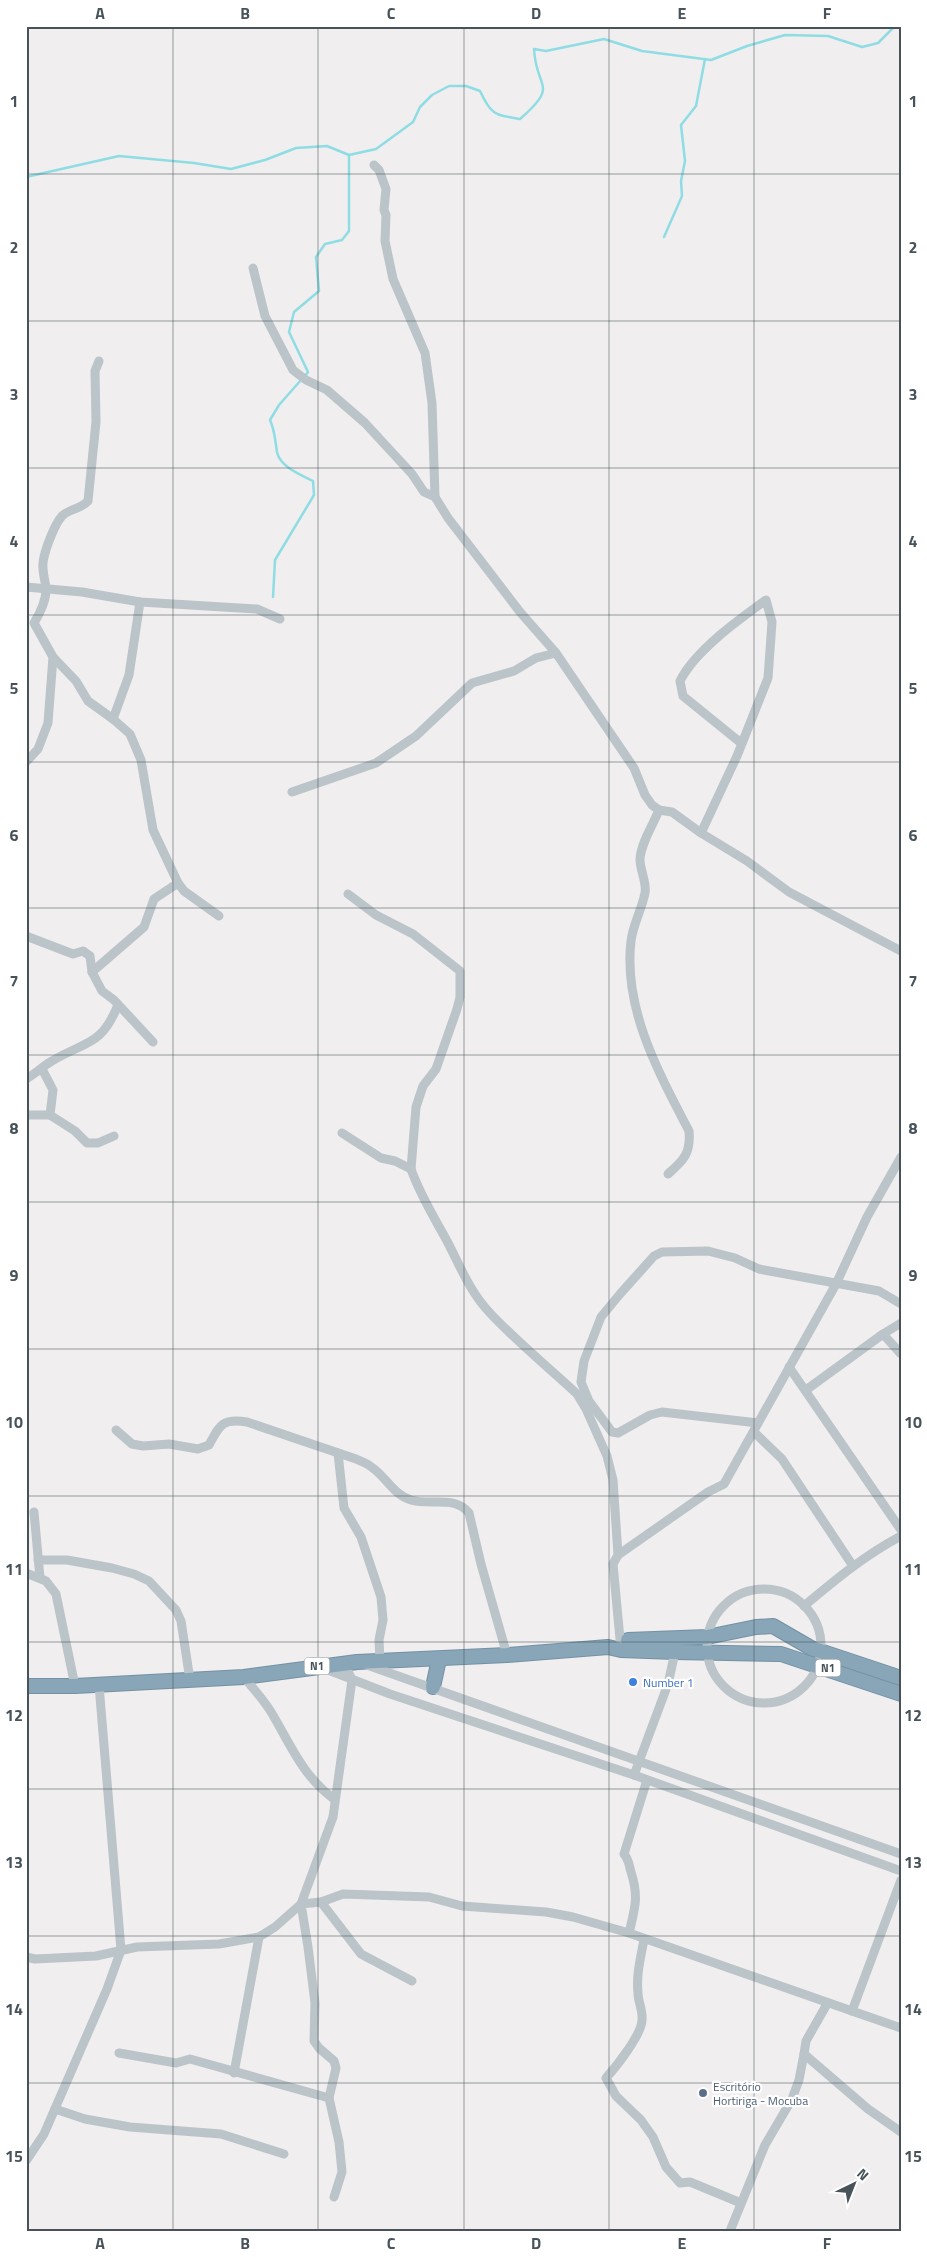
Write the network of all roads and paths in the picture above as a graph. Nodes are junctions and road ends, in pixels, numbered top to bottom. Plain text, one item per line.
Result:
1 (374, 165) dead end
2 (253, 268) dead end
3 (99, 361) dead end
4 (435, 496) junction
5 (26, 588) edge
6 (46, 589) junction
7 (140, 602) junction
8 (280, 619) dead end
9 (556, 653) junction
10 (52, 657) junction
11 (113, 719) junction
12 (741, 743) junction
13 (26, 762) edge
14 (292, 792) dead end
15 (659, 810) junction
16 (701, 833) junction
17 (178, 883) junction
18 (348, 894) dead end
19 (219, 916) dead end
20 (26, 936) edge
21 (901, 951) edge
22 (92, 972) junction
23 (118, 1005) junction
24 (153, 1042) dead end
25 (42, 1069) junction
26 (26, 1079) edge
27 (26, 1115) edge
28 (50, 1115) junction
29 (342, 1133) dead end
30 (114, 1136) dead end
31 (901, 1157) edge
32 (412, 1169) junction
33 (668, 1174) dead end
34 (836, 1284) junction
35 (901, 1304) edge
36 (901, 1323) edge
37 (883, 1334) junction
38 (901, 1354) edge
39 (789, 1367) junction
40 (806, 1390) junction
41 (756, 1428) junction
42 (116, 1430) dead end
43 (338, 1452) junction
44 (34, 1512) dead end
45 (901, 1530) edge
46 (901, 1536) edge
47 (618, 1555) junction
48 (38, 1560) junction
49 (853, 1566) junction
50 (26, 1573) edge
51 (40, 1578) junction
52 (804, 1606) junction
53 (756, 1627) junction
54 (786, 1632) junction
55 (707, 1637) junction
56 (617, 1645) junction
57 (675, 1652) junction
58 (753, 1652) junction
59 (708, 1653) junction
60 (781, 1654) junction
61 (507, 1655) junction
62 (819, 1658) junction
63 (440, 1659) junction
64 (380, 1661) junction
65 (351, 1662) junction
66 (318, 1666) junction
67 (244, 1677) junction
68 (901, 1678) edge
69 (190, 1680) junction
70 (352, 1680) junction
71 (99, 1685) junction
72 (26, 1686) edge
73 (75, 1686) junction
74 (433, 1687) junction
75 (901, 1694) edge
76 (594, 1746) junction
77 (588, 1761) junction
78 (640, 1761) junction
79 (634, 1775) junction
80 (647, 1780) junction
81 (719, 1789) junction
82 (334, 1800) junction
83 (714, 1804) junction
84 (817, 1823) junction
85 (812, 1839) junction
86 (901, 1854) edge
87 (901, 1871) edge
88 (901, 1880) edge
89 (321, 1902) junction
90 (301, 1904) junction
91 (629, 1933) junction
92 (258, 1937) junction
93 (644, 1939) junction
94 (121, 1950) junction
95 (26, 1958) edge
96 (412, 1981) dead end
97 (827, 2004) junction
98 (852, 2011) junction
99 (901, 2028) edge
100 (119, 2053) dead end
101 (804, 2054) junction
102 (234, 2072) junction
103 (329, 2098) junction
104 (55, 2109) junction
105 (901, 2132) edge
106 (284, 2154) dead end
107 (26, 2162) edge
108 (334, 2197) dead end
109 (741, 2203) junction
110 (730, 2231) edge

1 - 4 street
2 - 4 street
3 - 6 street
4 - 9 street
5 - 6 street
6 - 7 street
6 - 10 street
7 - 8 street
7 - 11 street
9 - 14 street
9 - 15 street
10 - 11 street
10 - 13 street
11 - 17 street
12 - 12 street
12 - 16 street
15 - 16 street
15 - 33 street
16 - 21 street
17 - 19 street
17 - 22 street
18 - 32 street
20 - 22 street
22 - 23 street
23 - 24 street
23 - 25 street
25 - 26 street
25 - 28 street
27 - 28 street
28 - 30 street
29 - 32 street
31 - 34 street
32 - 47 street
34 - 35 street
34 - 39 street
34 - 41 street
36 - 37 street
37 - 38 street
37 - 40 street
39 - 40 street
39 - 41 street
40 - 45 street
41 - 47 street
41 - 49 street
42 - 43 street
43 - 61 street
43 - 64 street
44 - 48 street
46 - 49 street
47 - 56 street
48 - 51 street
48 - 69 street
49 - 52 street
50 - 51 street
51 - 73 street
52 - 55 street
52 - 62 street
53 - 54 highway, N1
53 - 55 highway, N1
53 - 58 highway
54 - 60 highway
54 - 62 highway, N1
55 - 56 highway, N1
55 - 59 street
56 - 57 highway, N1
56 - 61 highway, N1
57 - 59 highway, N1
57 - 78 street
58 - 59 highway, N1
58 - 60 highway, N1
59 - 62 street
60 - 62 highway, N1
61 - 63 highway, N1
62 - 68 highway, N1
62 - 75 highway, N1
63 - 64 highway, N1
63 - 74 highway
64 - 65 highway, N1
65 - 66 highway, N1
65 - 70 street
65 - 74 street
66 - 67 highway, N1
66 - 70 street
67 - 69 highway, N1
67 - 82 street
69 - 71 highway, N1
70 - 77 street
70 - 82 street
71 - 73 highway, N1
71 - 94 street
72 - 73 highway, N1
74 - 76 street
76 - 77 street
76 - 78 street
77 - 79 street
78 - 79 street
78 - 81 street
79 - 80 street
80 - 83 street
80 - 91 street
81 - 83 street
81 - 84 street
82 - 90 street
83 - 85 street
84 - 85 street
84 - 86 street
85 - 87 street
88 - 98 street
89 - 90 street
89 - 91 street
89 - 96 street
90 - 92 street
90 - 103 street
91 - 93 street
92 - 94 street
92 - 102 street
93 - 97 street
93 - 109 street
94 - 95 street
94 - 104 street
97 - 98 street
97 - 101 street
98 - 99 street
100 - 102 street
101 - 105 street
101 - 109 street
102 - 103 street
103 - 108 street
104 - 106 street
104 - 107 street
109 - 110 street

